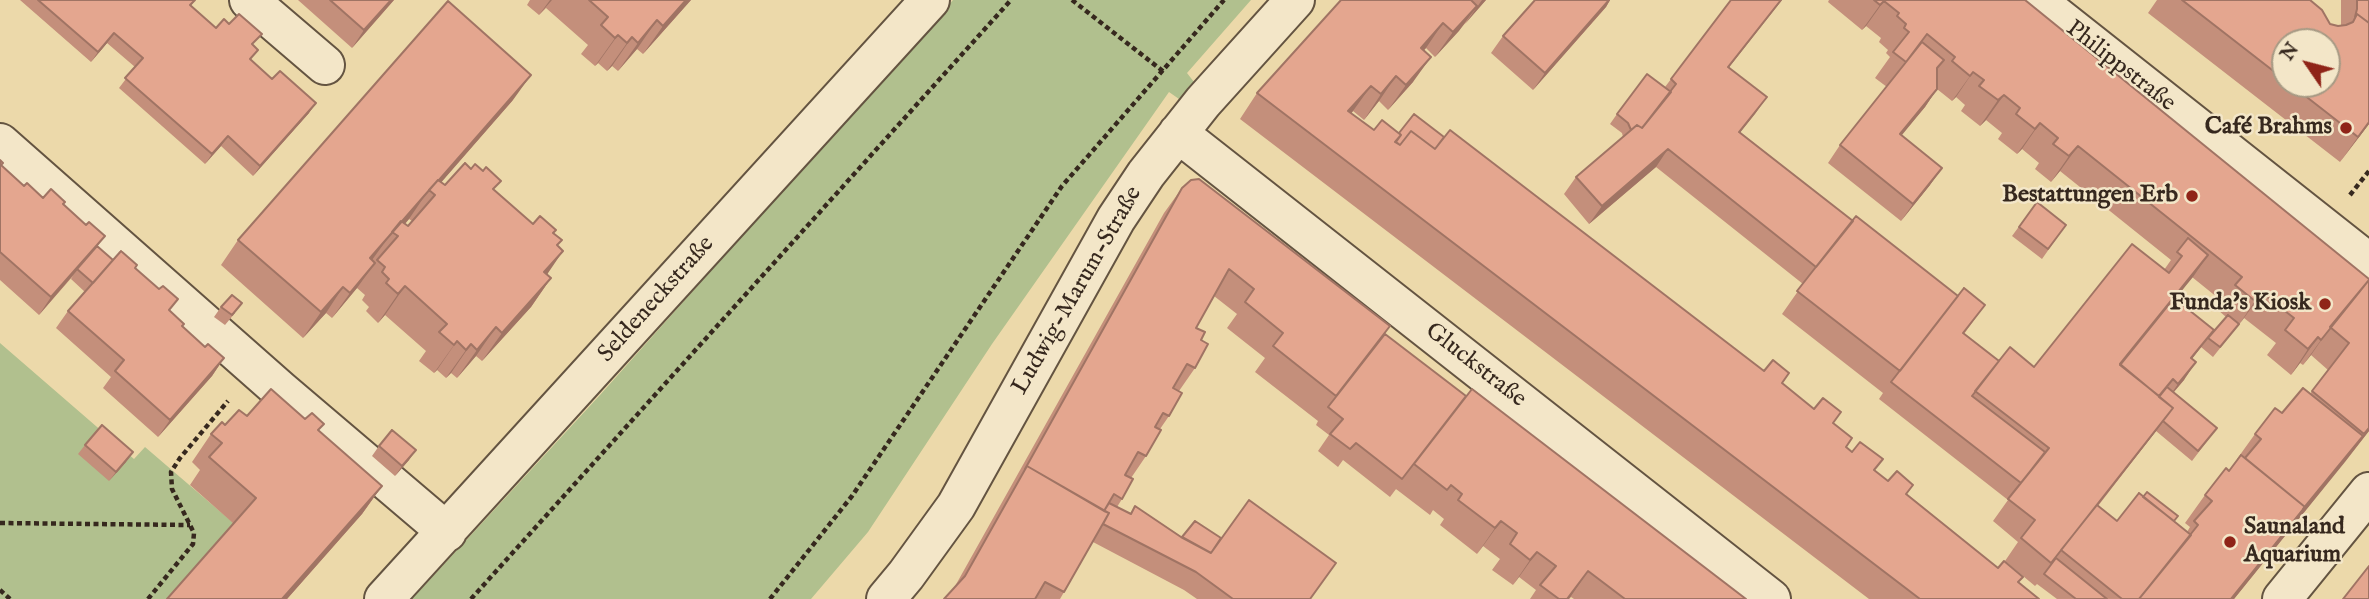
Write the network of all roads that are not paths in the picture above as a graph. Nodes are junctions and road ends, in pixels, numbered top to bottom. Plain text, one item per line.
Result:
1 (249, 0) edge
2 (930, 0) edge
3 (1295, 0) edge
4 (2036, 0) edge
5 (325, 65) dead end
6 (1178, 133) junction
7 (0, 143) edge
8 (2369, 263) edge
9 (2369, 492) edge
10 (447, 532) junction
11 (384, 599) edge
12 (886, 599) edge
13 (1771, 599) edge
14 (2282, 599) edge

1 - 5 street
2 - 10 street, Seldeneckstraße
3 - 6 street, Ludwig-Marum-Straße
4 - 8 street, Philippstraße
6 - 12 street, Ludwig-Marum-Straße
6 - 13 street, Gluckstraße
7 - 10 street
9 - 14 street
10 - 11 street, Seldeneckstraße

